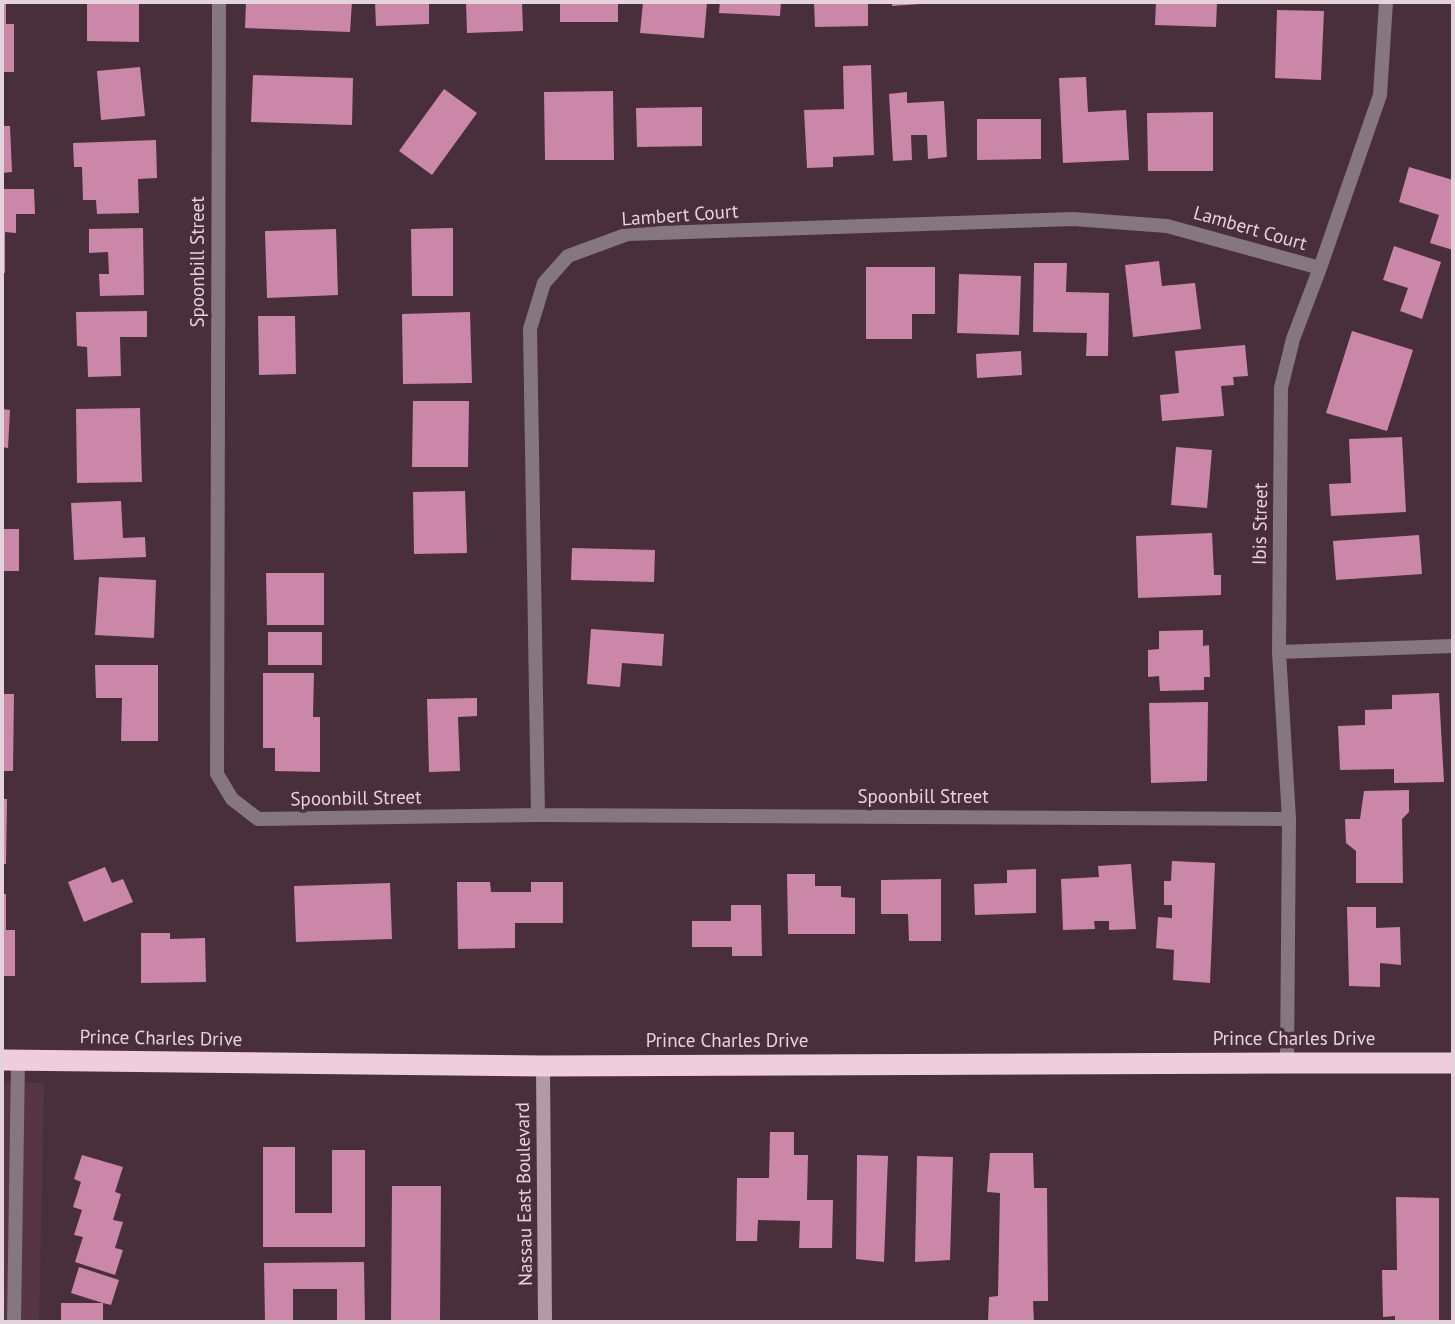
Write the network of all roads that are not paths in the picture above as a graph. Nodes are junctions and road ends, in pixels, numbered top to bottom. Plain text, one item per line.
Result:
1 (219, 2) edge
2 (1386, 2) edge
3 (1320, 268) junction
4 (1453, 646) edge
5 (1279, 652) junction
6 (538, 815) junction
7 (1289, 819) junction
8 (10, 1060) edge
9 (1287, 1063) junction
10 (1453, 1063) edge
11 (542, 1066) junction
12 (14, 1322) edge
13 (545, 1322) edge

1 - 6 street, Spoonbill Street
2 - 3 street, Ibis Street
3 - 5 street, Ibis Street
3 - 6 street, Lambert Court
4 - 5 street
5 - 7 street, Ibis Street
6 - 7 street, Spoonbill Street
7 - 9 street, Ibis Street
8 - 11 highway, Prince Charles Drive
8 - 12 street
9 - 10 highway, Prince Charles Drive
9 - 11 highway, Prince Charles Drive
11 - 13 street, Nassau East Boulevard

